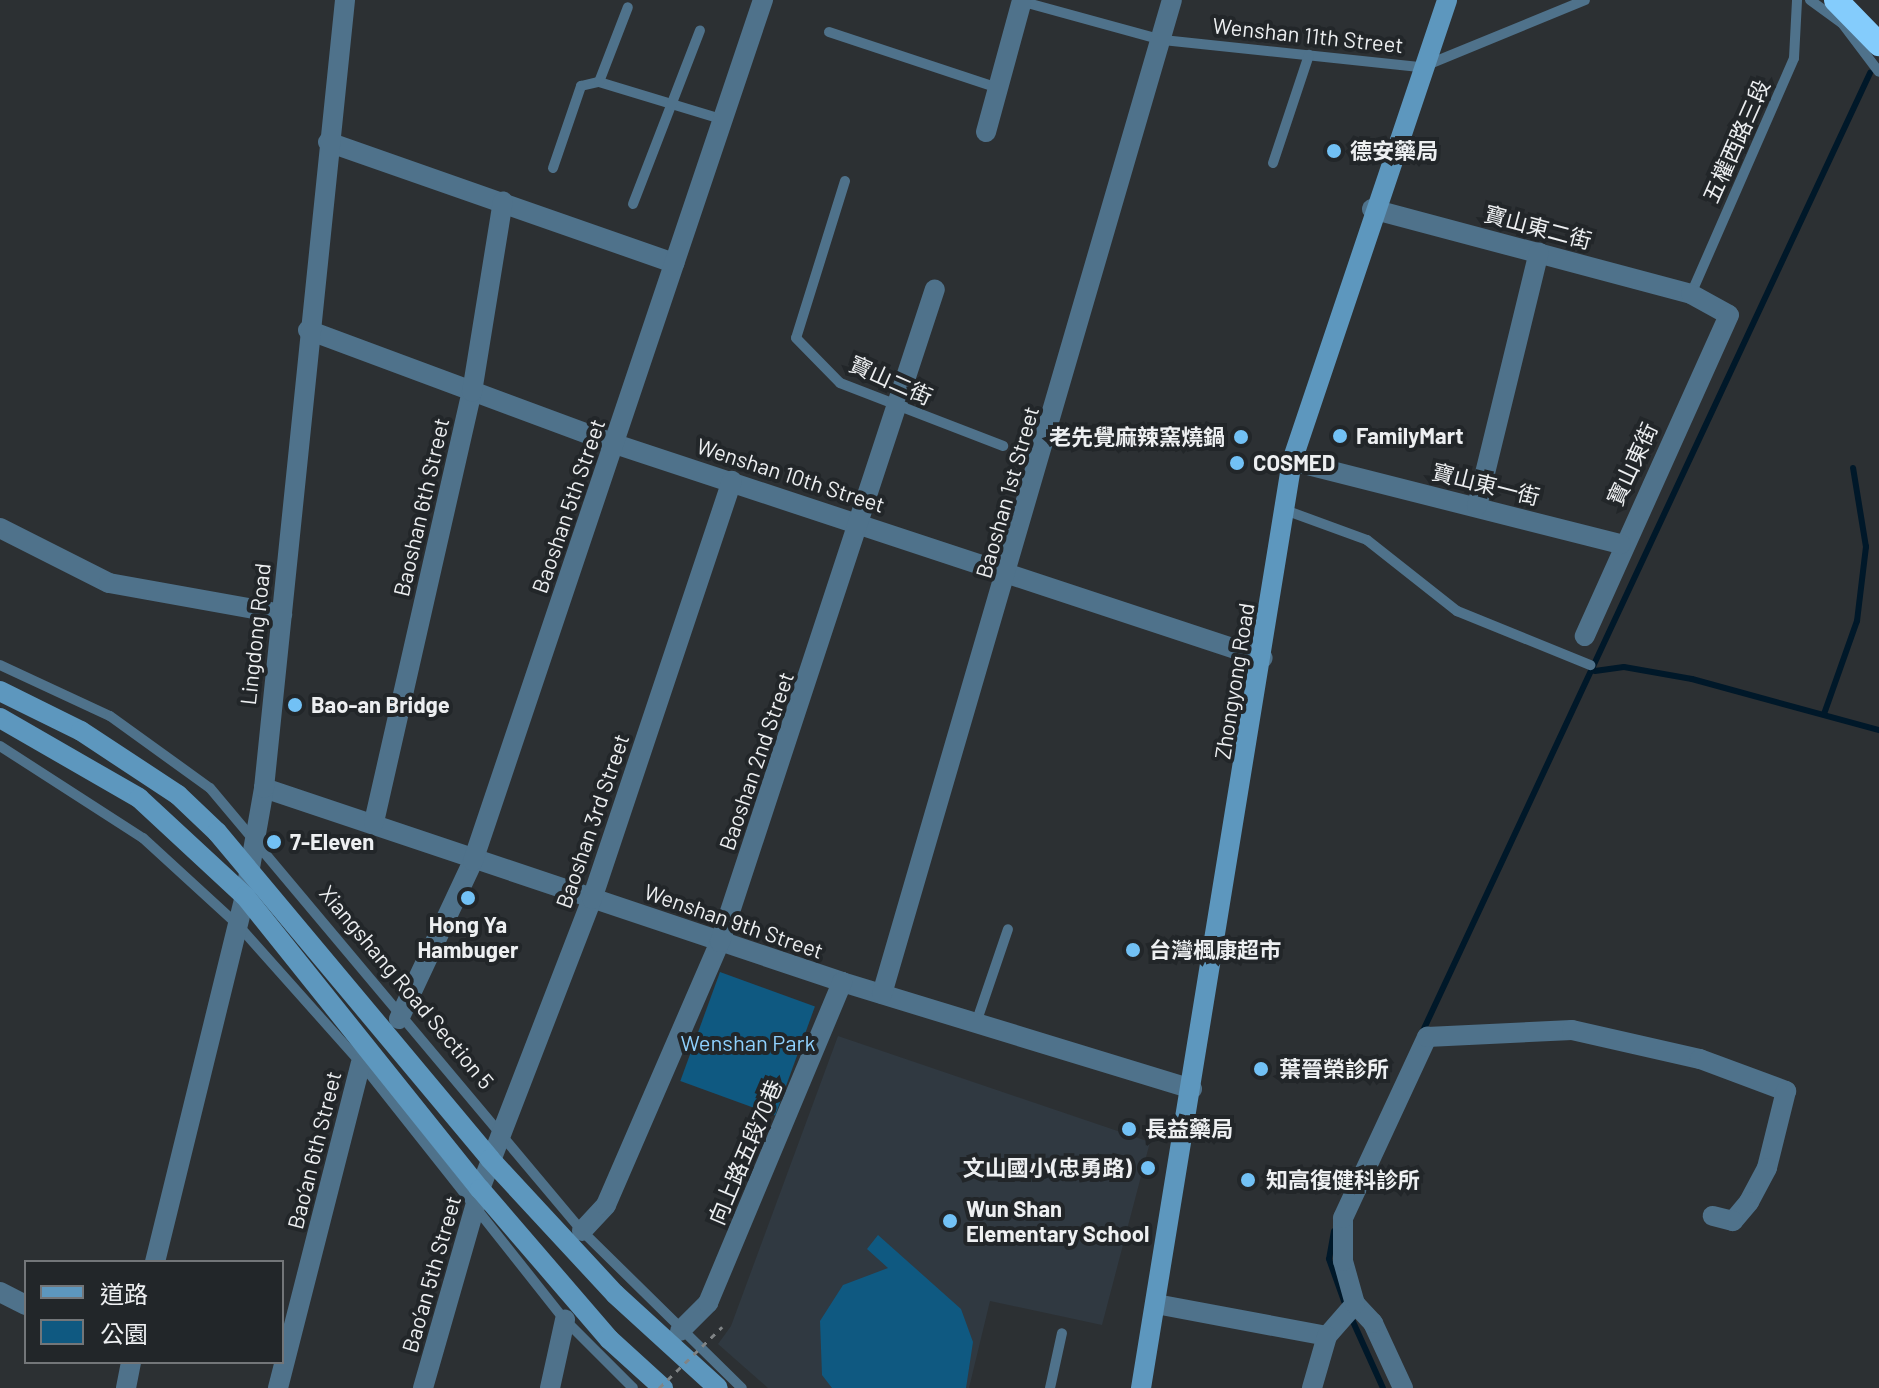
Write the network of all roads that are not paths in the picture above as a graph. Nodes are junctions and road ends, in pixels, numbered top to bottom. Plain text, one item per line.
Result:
1 (345, 0) edge
2 (763, 0) edge
3 (1172, 0) edge
4 (1447, 0) edge
5 (1585, 0) edge
6 (1797, 0) edge
7 (1810, 0) edge
8 (1836, 0) edge
9 (1020, 2) edge
10 (628, 7) dead end
11 (700, 30) dead end
12 (829, 32) dead end
13 (1163, 40) junction
14 (1879, 44) edge
15 (1309, 55) junction
16 (1422, 67) junction
17 (1879, 72) edge
18 (599, 82) junction
19 (998, 88) junction
20 (670, 103) junction
21 (724, 120) junction
22 (986, 132) dead end
23 (328, 142) junction
24 (1273, 163) dead end
25 (553, 168) dead end
26 (845, 181) dead end
27 (503, 201) junction
28 (633, 204) dead end
29 (1372, 209) junction
30 (1539, 252) junction
31 (674, 263) junction
32 (935, 289) dead end
33 (1691, 294) junction
34 (1729, 315) joint
35 (308, 330) junction
36 (472, 392) junction
37 (897, 407) junction
38 (615, 444) junction
39 (1003, 446) dead end
40 (1292, 461) junction
41 (732, 481) junction
42 (1477, 506) junction
43 (1285, 510) junction
44 (861, 523) junction
45 (0, 528) edge
46 (1621, 544) junction
47 (1011, 570) junction
48 (282, 614) junction
49 (1585, 636) dead end
50 (1263, 658) junction
51 (0, 665) edge
52 (1590, 665) dead end
53 (0, 691) edge
54 (0, 718) edge
55 (0, 746) edge
56 (264, 788) junction
57 (374, 822) junction
58 (256, 841) junction
59 (473, 861) junction
60 (251, 869) junction
61 (245, 896) junction
62 (592, 899) junction
63 (238, 925) junction
64 (1008, 929) dead end
65 (720, 942) junction
66 (842, 982) junction
67 (882, 994) junction
68 (399, 1019) junction
69 (976, 1023) junction
70 (361, 1063) junction
71 (1192, 1089) junction
72 (500, 1136) junction
73 (485, 1174) junction
74 (473, 1210) junction
75 (1713, 1216) dead end
76 (582, 1231) junction
77 (155, 1260) edge
78 (0, 1292) edge
79 (24, 1304) edge
80 (1156, 1304) junction
81 (1355, 1304) junction
82 (565, 1320) junction
83 (680, 1331) junction
84 (1062, 1333) dead end
85 (1327, 1336) junction
86 (131, 1364) edge
87 (126, 1388) edge
88 (278, 1388) edge
89 (423, 1388) edge
90 (550, 1388) edge
91 (633, 1388) edge
92 (661, 1388) edge
93 (718, 1388) edge
94 (742, 1388) edge
95 (1050, 1388) edge
96 (1141, 1388) edge
97 (1312, 1388) edge
98 (1403, 1388) edge

1 - 23 street, Lingdong Road
2 - 21 street, Baoshan 5th Street
3 - 13 street, Baoshan 1st Street
4 - 16 main road, Zhongyong Road
5 - 16 lane, Wenshan 11th Street
6 - 33 lane, 五權西路三段
7 - 17 lane
8 - 14 highway
9 - 13 lane, Wenshan 11th Street
9 - 19 street
10 - 18 lane
11 - 20 lane
12 - 19 lane
13 - 15 lane, Wenshan 11th Street
13 - 47 street, Baoshan 1st Street
15 - 16 lane, Wenshan 11th Street
15 - 24 lane
16 - 29 main road, Zhongyong Road
18 - 20 lane
18 - 25 lane
19 - 22 street
20 - 21 lane
20 - 28 lane
21 - 31 street, Baoshan 5th Street
23 - 27 street
23 - 35 street, Lingdong Road
26 - 37 lane, 寶山二街
27 - 31 street
27 - 36 street, Baoshan 6th Street
29 - 30 street, 寶山東二街
29 - 40 main road, Zhongyong Road
30 - 33 street, 寶山東二街
30 - 42 street
31 - 38 street, Baoshan 5th Street
32 - 37 street, Baoshan 2nd Street
33 - 34 street, 寶山東二街
34 - 46 street, 寶山東街
35 - 36 street, Wenshan 10th Street
35 - 48 street, Lingdong Road
36 - 38 street, Wenshan 10th Street
36 - 57 street, Baoshan 6th Street
37 - 39 lane, 寶山二街
37 - 44 street, Baoshan 2nd Street
38 - 41 street, Wenshan 10th Street
38 - 59 street, Baoshan 5th Street
40 - 42 street, 寶山東一街
40 - 43 main road, Zhongyong Road
41 - 44 street, Wenshan 10th Street
41 - 62 street, Baoshan 3rd Street
42 - 46 street, 寶山東一街
43 - 50 main road, Zhongyong Road
43 - 52 lane
44 - 47 street, Wenshan 10th Street
44 - 65 street, Baoshan 2nd Street
45 - 48 street
46 - 49 street, 寶山東街
47 - 50 street, Wenshan 10th Street
47 - 67 street, Baoshan 1st Street
48 - 56 street, Lingdong Road
50 - 71 main road, Zhongyong Road
51 - 58 lane, Xiangshang Road Section 5
53 - 60 main road, Xiangshang Road Section 5
54 - 61 main road, Xiangshang Road Section 5
55 - 63 lane
56 - 57 street, Wenshan 9th Street
56 - 58 street, Lingdong Road
57 - 59 street, Wenshan 9th Street
58 - 60 street, Lingdong Road
58 - 68 lane, Xiangshang Road Section 5
59 - 62 street, Wenshan 9th Street
59 - 68 street, Baoshan 5th Street
60 - 61 street, Lingdong Road
60 - 73 main road, Xiangshang Road Section 5
61 - 63 street, Lingdong Road
61 - 73 main road, Xiangshang Road Section 5
62 - 65 street, Wenshan 9th Street
62 - 72 street, Baoshan 3rd Street
63 - 70 lane
63 - 77 street, Lingdong Road
64 - 69 lane
65 - 66 street, Wenshan 9th Street
65 - 76 street, Baoshan 2nd Street
66 - 67 street, Wenshan 9th Street
66 - 83 street, 向上路五段70巷
67 - 69 street, Wenshan 9th Street
68 - 72 lane, Xiangshang Road Section 5
69 - 71 street, Wenshan 9th Street
70 - 74 lane
70 - 88 street, Bao’an 6th Street
71 - 80 main road, Zhongyong Road
72 - 73 street, Baoshan 3rd Street
72 - 76 lane, Xiangshang Road Section 5
73 - 74 street, Bao’an 5th Street
73 - 92 main road, Xiangshang Road Section 5
73 - 93 main road, Xiangshang Road Section 5
74 - 82 lane
74 - 89 street, Bao’an 5th Street
75 - 81 street
76 - 83 lane, Xiangshang Road Section 5
78 - 79 street
80 - 85 street
80 - 96 main road, Zhongyong Road
81 - 85 street
81 - 98 street
82 - 90 street
82 - 91 lane
83 - 94 lane, Xiangshang Road Section 5
84 - 95 lane
85 - 97 street
86 - 87 street

